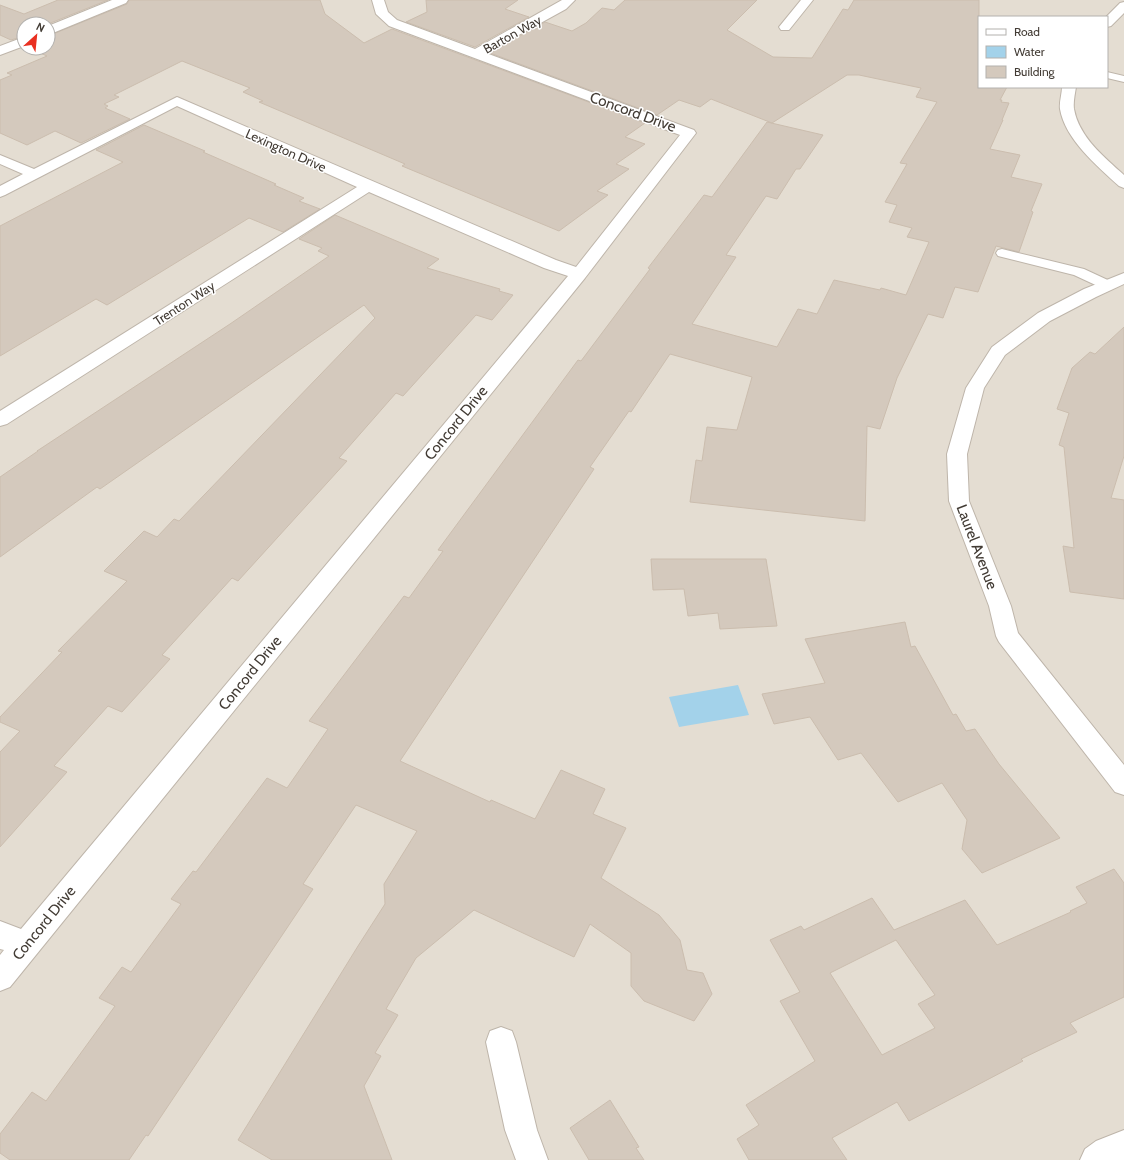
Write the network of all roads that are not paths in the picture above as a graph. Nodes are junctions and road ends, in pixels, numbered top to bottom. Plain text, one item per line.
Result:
1 (122, 0) edge
2 (378, 0) edge
3 (569, 0) edge
4 (807, 0) edge
5 (1124, 6) edge
6 (1108, 21) edge
7 (785, 27) dead end
8 (56, 28) edge
9 (16, 44) edge
10 (0, 51) edge
11 (475, 54) junction
12 (1108, 74) edge
13 (1124, 79) edge
14 (1069, 88) edge
15 (0, 158) edge
16 (34, 174) junction
17 (1123, 184) edge
18 (368, 186) junction
19 (0, 192) edge
20 (1002, 253) dead end
21 (579, 274) junction
22 (1115, 281) edge
23 (0, 420) edge
24 (1120, 775) edge
25 (0, 934) edge
26 (26, 945) junction
27 (0, 977) edge
28 (501, 1042) dead end
29 (1124, 1146) edge
30 (532, 1160) edge
31 (1096, 1160) edge

1 - 8 street
2 - 11 street, Concord Drive
3 - 11 street, Barton Way
4 - 7 street
5 - 6 street
9 - 10 street
11 - 21 street, Concord Drive
12 - 13 lane
14 - 17 street
15 - 16 street
16 - 18 street, Lexington Drive
16 - 19 street, Lexington Drive
18 - 21 street, Lexington Drive
18 - 23 street, Trenton Way
20 - 22 lane
21 - 26 street, Concord Drive
22 - 24 street, Laurel Avenue
25 - 26 street
26 - 27 street, Concord Drive
28 - 30 street
29 - 31 street

